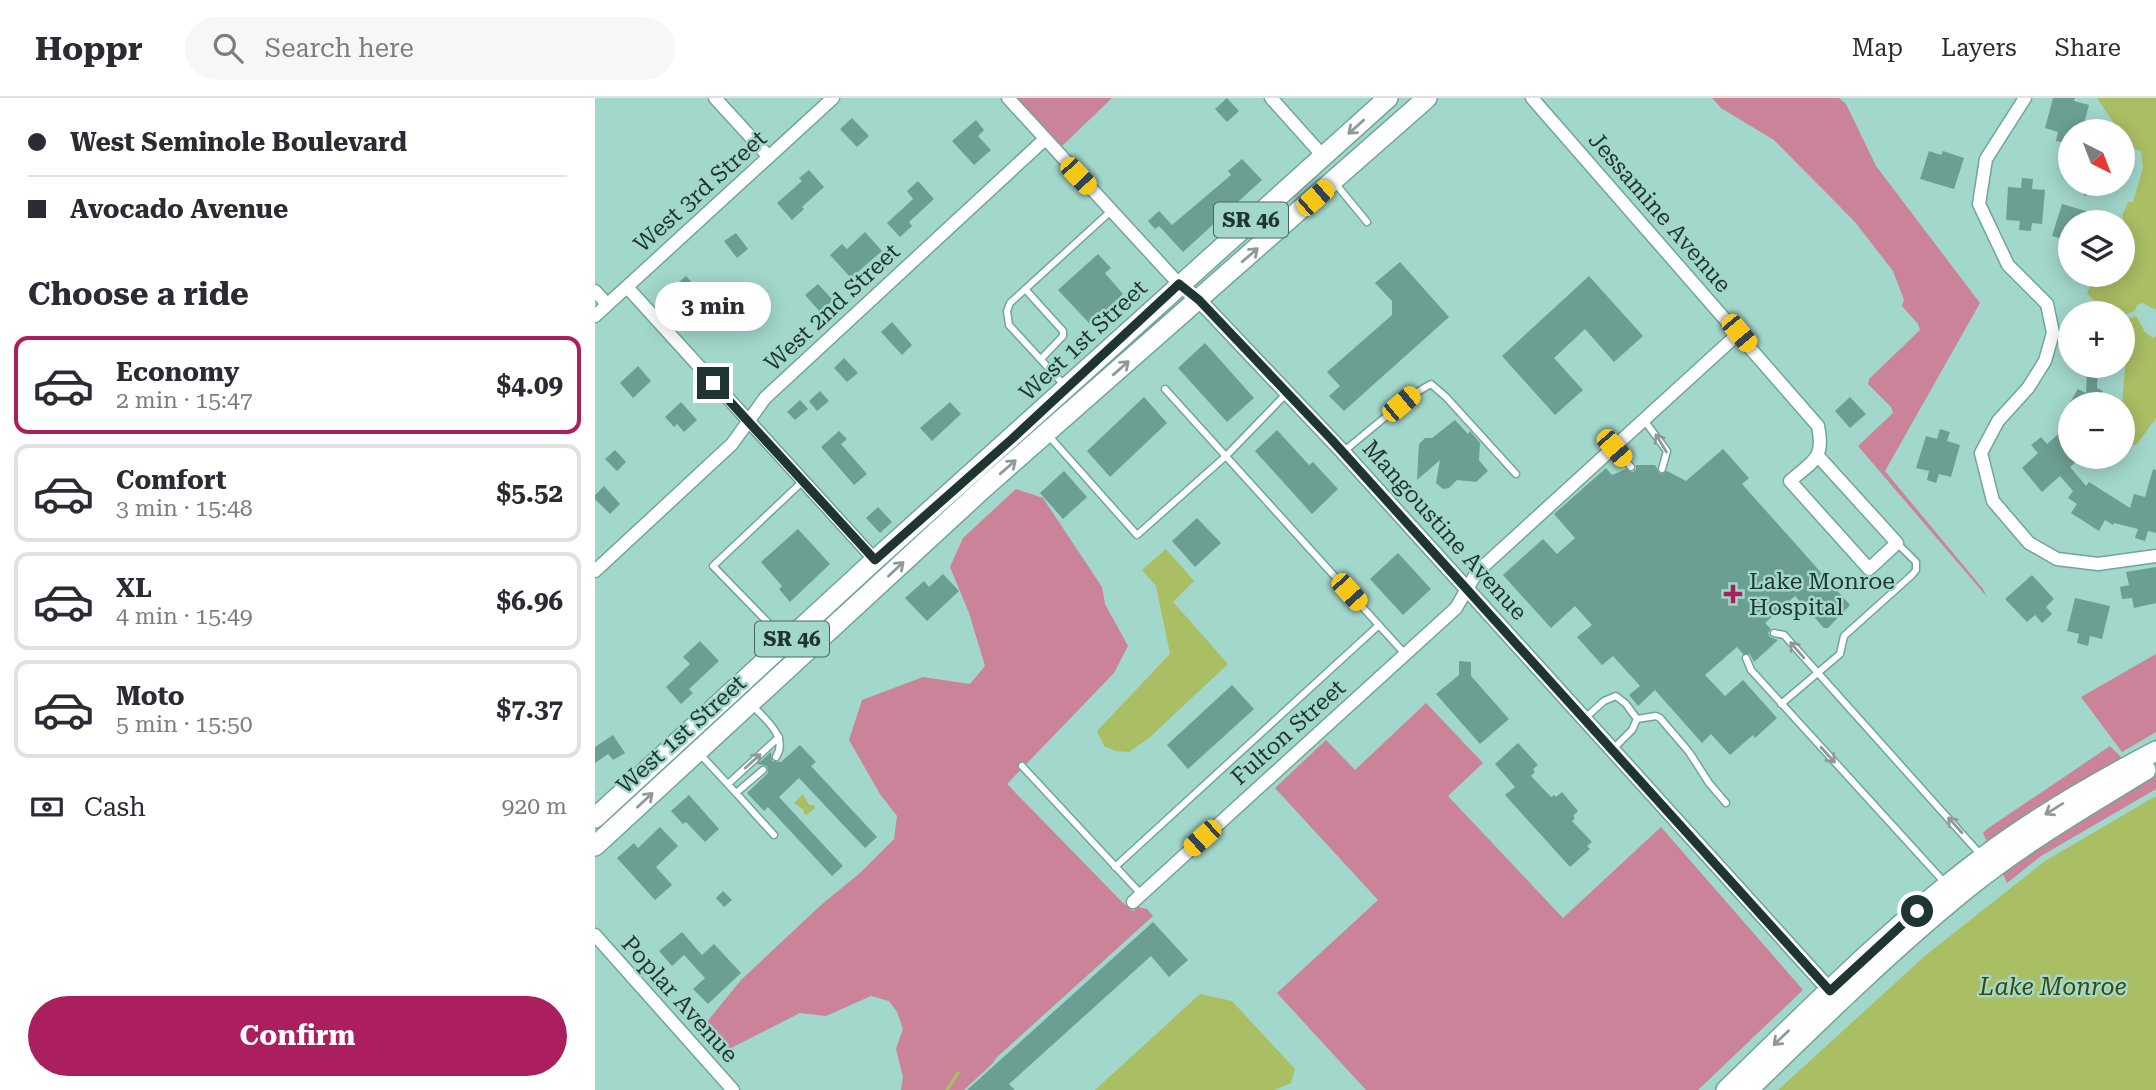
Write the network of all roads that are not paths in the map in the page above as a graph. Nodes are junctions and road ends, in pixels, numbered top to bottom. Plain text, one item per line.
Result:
1 (715, 98) edge
2 (833, 98) edge
3 (1008, 98) edge
4 (1271, 98) edge
5 (1388, 98) edge
6 (1427, 98) edge
7 (1532, 98) edge
8 (2025, 98) edge
9 (1045, 139) junction
10 (1323, 156) junction
11 (769, 157) junction
12 (1334, 181) junction
13 (1111, 211) junction
14 (1367, 222) dead end
15 (1179, 284) junction
16 (627, 286) junction
17 (1025, 289) junction
18 (595, 291) edge
19 (1199, 300) junction
20 (607, 304) junction
21 (595, 316) edge
22 (1739, 333) junction
23 (1041, 359) junction
24 (1067, 388) junction
25 (1165, 389) dead end
26 (1287, 393) junction
27 (1644, 420) junction
28 (748, 421) junction
29 (1046, 433) junction
30 (1614, 448) junction
31 (1343, 452) junction
32 (1226, 456) junction
33 (1818, 456) junction
34 (1631, 467) dead end
35 (1662, 468) dead end
36 (1516, 474) dead end
37 (803, 481) junction
38 (1897, 543) junction
39 (2156, 556) edge
40 (875, 560) junction
41 (595, 571) edge
42 (1468, 590) junction
43 (846, 616) junction
44 (1379, 625) junction
45 (1774, 633) dead end
46 (787, 643) junction
47 (1405, 654) junction
48 (1746, 658) dead end
49 (1817, 673) junction
50 (751, 704) junction
51 (1781, 704) junction
52 (1585, 718) junction
53 (1637, 719) junction
54 (779, 737) junction
55 (1613, 749) junction
56 (2156, 751) edge
57 (698, 752) junction
58 (776, 757) dead end
59 (2156, 764) edge
60 (1021, 766) dead end
61 (763, 770) dead end
62 (728, 784) junction
63 (736, 793) junction
64 (1726, 803) dead end
65 (595, 818) edge
66 (774, 835) dead end
67 (595, 846) edge
68 (1983, 857) junction
69 (1115, 867) junction
70 (1963, 886) junction
71 (1137, 898) joint
72 (595, 935) edge
73 (1835, 996) junction
74 (733, 1090) edge
75 (1727, 1090) edge
76 (1748, 1090) edge

1 - 11 street
2 - 11 street, West 3rd Street
3 - 9 street, Mangoustine Avenue
4 - 10 street
5 -> 10 main road, West 1st Street / SR 46
6 - 12 main road, West 1st Street / SR 46
7 - 22 street, Jessamine Avenue
8 - 39 street
9 - 13 street, Mangoustine Avenue
9 - 28 street, West 2nd Street
10 - 15 main road, West 1st Street / SR 46
11 - 16 street, West 3rd Street
12 - 14 lane
19 -> 12 main road, West 1st Street / SR 46
13 - 15 street, Mangoustine Avenue
13 - 17 lane
15 - 19 street, Mangoustine Avenue
15 - 24 main road, West 1st Street / SR 46
16 - 20 street, West 3rd Street
16 - 28 street
17 - 23 lane
17 - 23 lane
18 - 20 street
19 - 26 street, Mangoustine Avenue
29 -> 19 main road, West 1st Street / SR 46
20 - 21 street, West 3rd Street
22 - 27 street, Fulton Street
22 - 33 street, Jessamine Avenue
23 - 24 lane
24 - 40 main road, West 1st Street / SR 46
25 - 32 lane
26 - 31 street, Mangoustine Avenue
26 - 32 lane
27 - 30 street, Fulton Street
35 -> 27 lane
28 - 37 street
28 - 41 street, West 2nd Street
29 - 32 lane
43 -> 29 main road, West 1st Street / SR 46
30 - 34 lane
30 - 42 street, Fulton Street
31 - 36 lane
31 - 42 street, Mangoustine Avenue
32 - 44 lane
33 - 38 street
33 - 38 street
37 - 40 street
37 - 46 lane
38 - 49 lane
40 - 43 main road
40 - 46 main road, West 1st Street / SR 46
42 - 47 street, Fulton Street
42 - 52 street, Mangoustine Avenue
43 - 50 main road, West 1st Street / SR 46
44 - 47 lane
44 - 69 lane
49 -> 45 lane
46 - 65 main road, West 1st Street / SR 46
47 - 71 street, Fulton Street
48 - 51 lane
49 - 51 lane
68 -> 49 lane
50 - 54 lane
50 - 57 main road, West 1st Street / SR 46
51 -> 70 lane
52 - 53 lane
52 - 55 street, Mangoustine Avenue
53 - 55 lane
53 - 64 lane
54 - 58 lane
62 -> 54 lane
55 - 73 street, Mangoustine Avenue
56 -> 68 main road
57 - 62 lane
67 -> 57 main road, West 1st Street / SR 46
59 - 70 main road
60 - 69 lane
61 - 63 lane
62 - 63 lane
63 - 66 lane
68 - 70 main road
68 - 70 lane
69 - 71 lane
70 - 73 main road
72 - 74 street, Poplar Avenue
73 -> 75 main road
73 - 76 main road

